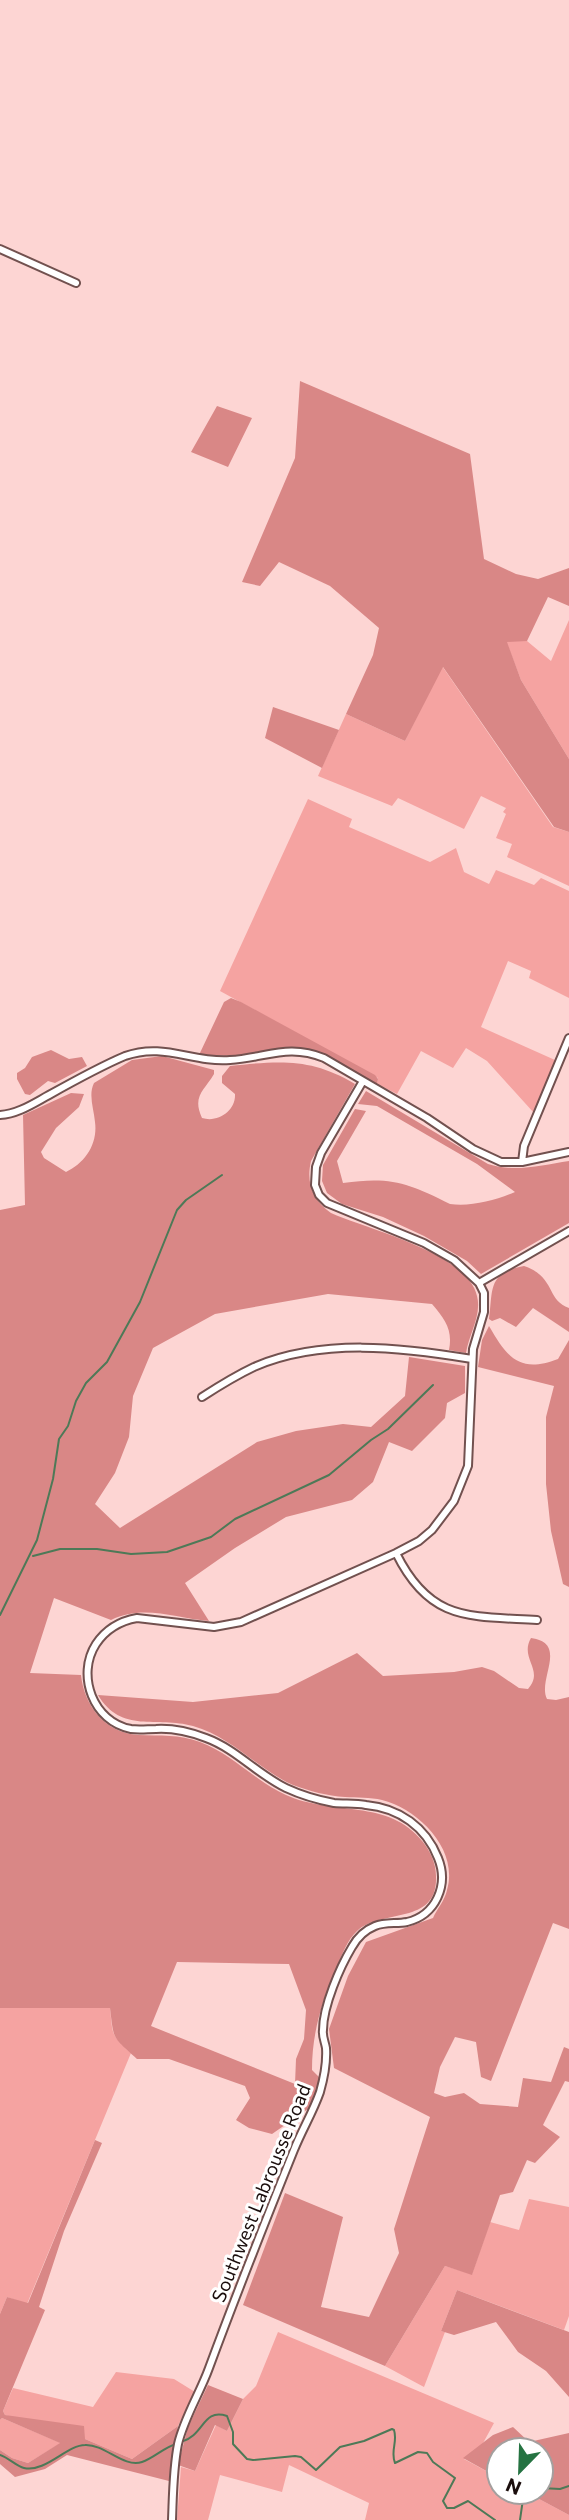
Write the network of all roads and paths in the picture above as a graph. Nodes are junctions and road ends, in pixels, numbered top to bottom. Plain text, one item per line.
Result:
1 (0, 249) edge
2 (76, 283) dead end
3 (569, 1038) edge
4 (363, 1081) junction
5 (0, 1115) edge
6 (569, 1152) edge
7 (522, 1162) junction
8 (569, 1231) edge
9 (479, 1283) junction
10 (472, 1359) junction
11 (202, 1398) dead end
12 (397, 1553) junction
13 (537, 1620) dead end
14 (172, 2520) edge

1 - 2 street
3 - 7 street
4 - 5 street
4 - 7 street
4 - 9 street
6 - 7 street
8 - 9 street
9 - 10 street, Southwest Labrousse Road
10 - 11 street
10 - 12 street, Southwest Labrousse Road
12 - 13 street
12 - 14 street, Southwest Labrousse Road

